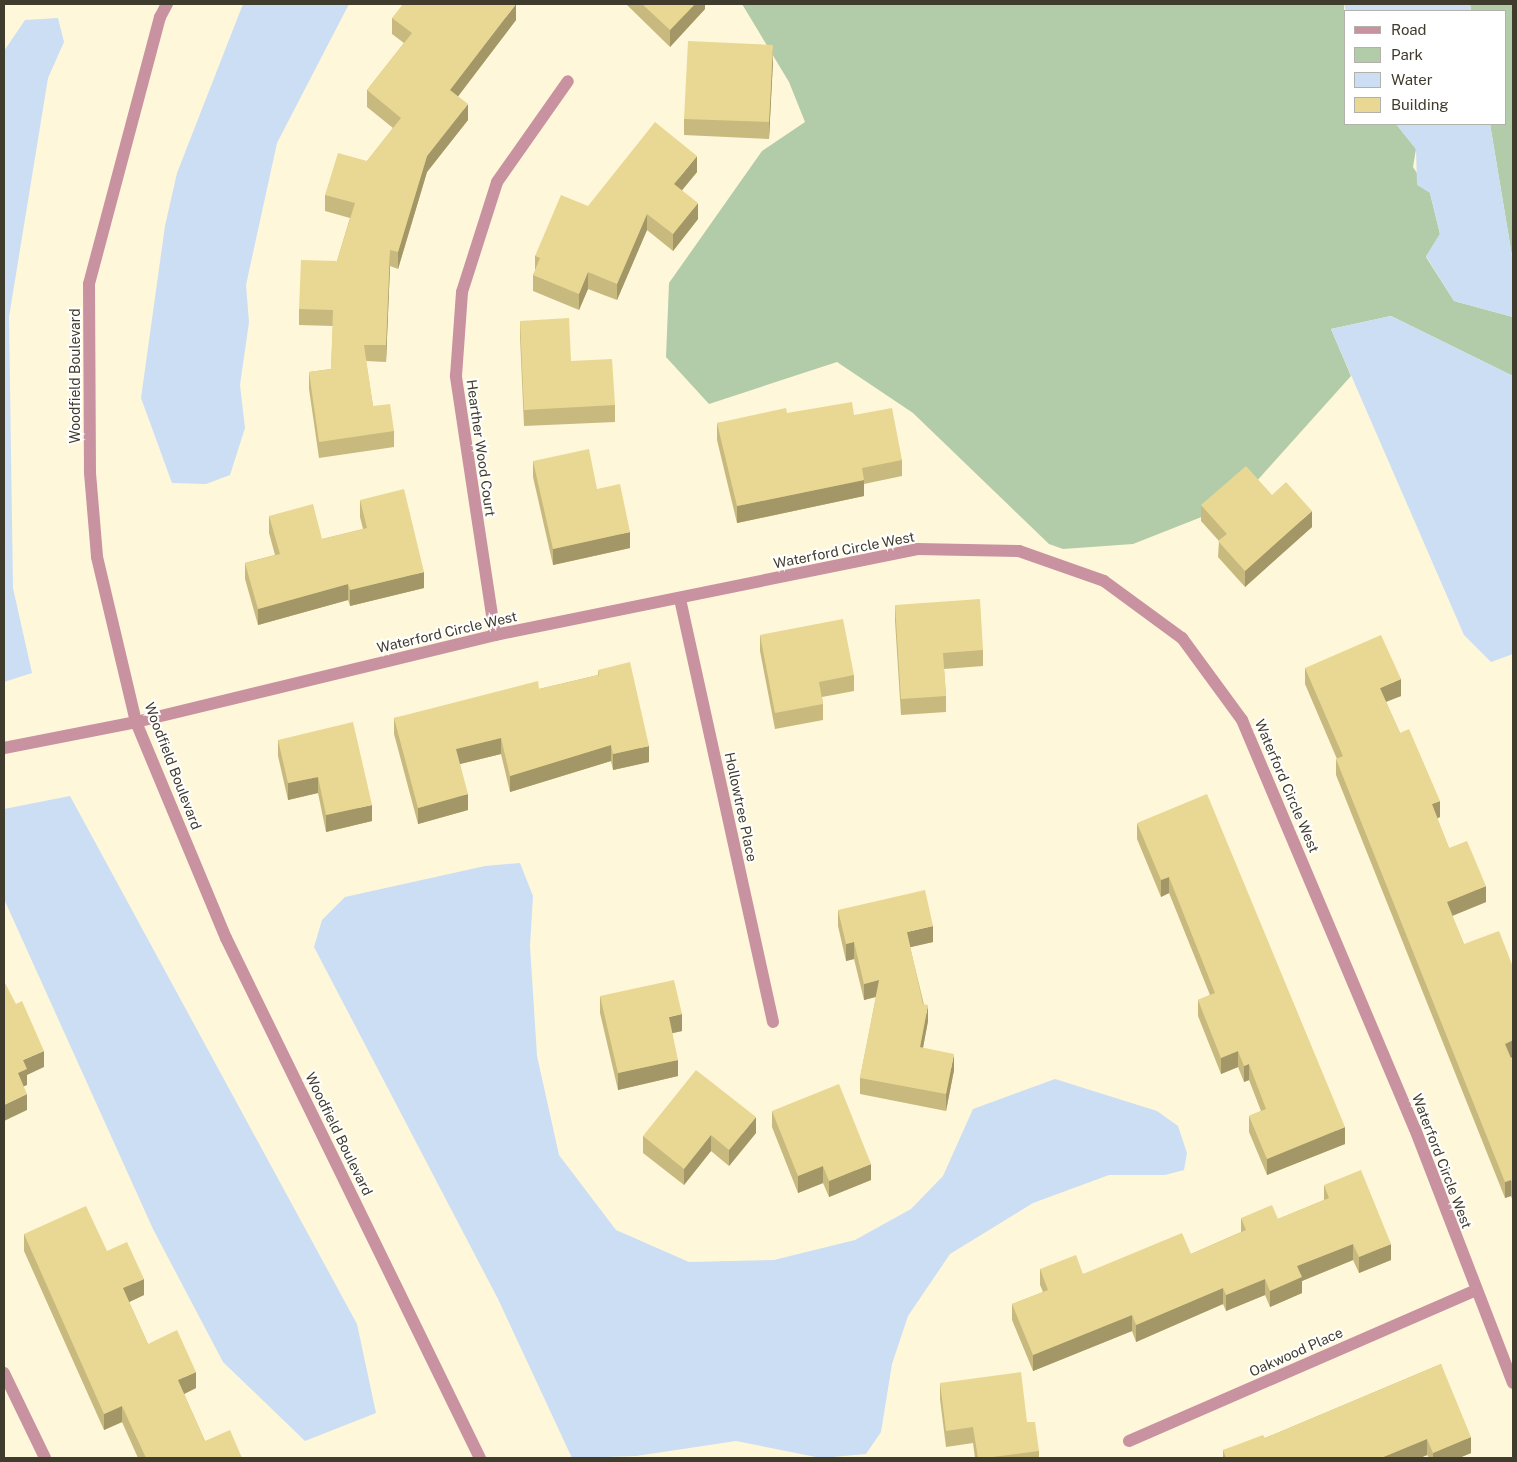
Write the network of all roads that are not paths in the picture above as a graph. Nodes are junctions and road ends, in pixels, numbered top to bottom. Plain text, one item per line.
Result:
1 (167, 4) edge
2 (568, 81) dead end
3 (680, 599) junction
4 (495, 635) junction
5 (136, 722) junction
6 (4, 748) edge
7 (772, 1022) dead end
8 (1476, 1290) junction
9 (4, 1374) edge
10 (1513, 1383) edge
11 (1129, 1441) dead end
12 (44, 1458) edge
13 (480, 1458) edge

1 - 5 street, Woodfield Boulevard
2 - 4 street, Hearther Wood Court
3 - 4 street, Waterford Circle West
3 - 7 street, Hollowtree Place
3 - 8 street, Waterford Circle West
4 - 5 street, Waterford Circle West
5 - 6 street, Waterford Circle West
5 - 13 street, Woodfield Boulevard
8 - 10 street, Waterford Circle West
8 - 11 street, Oakwood Place
9 - 12 street

